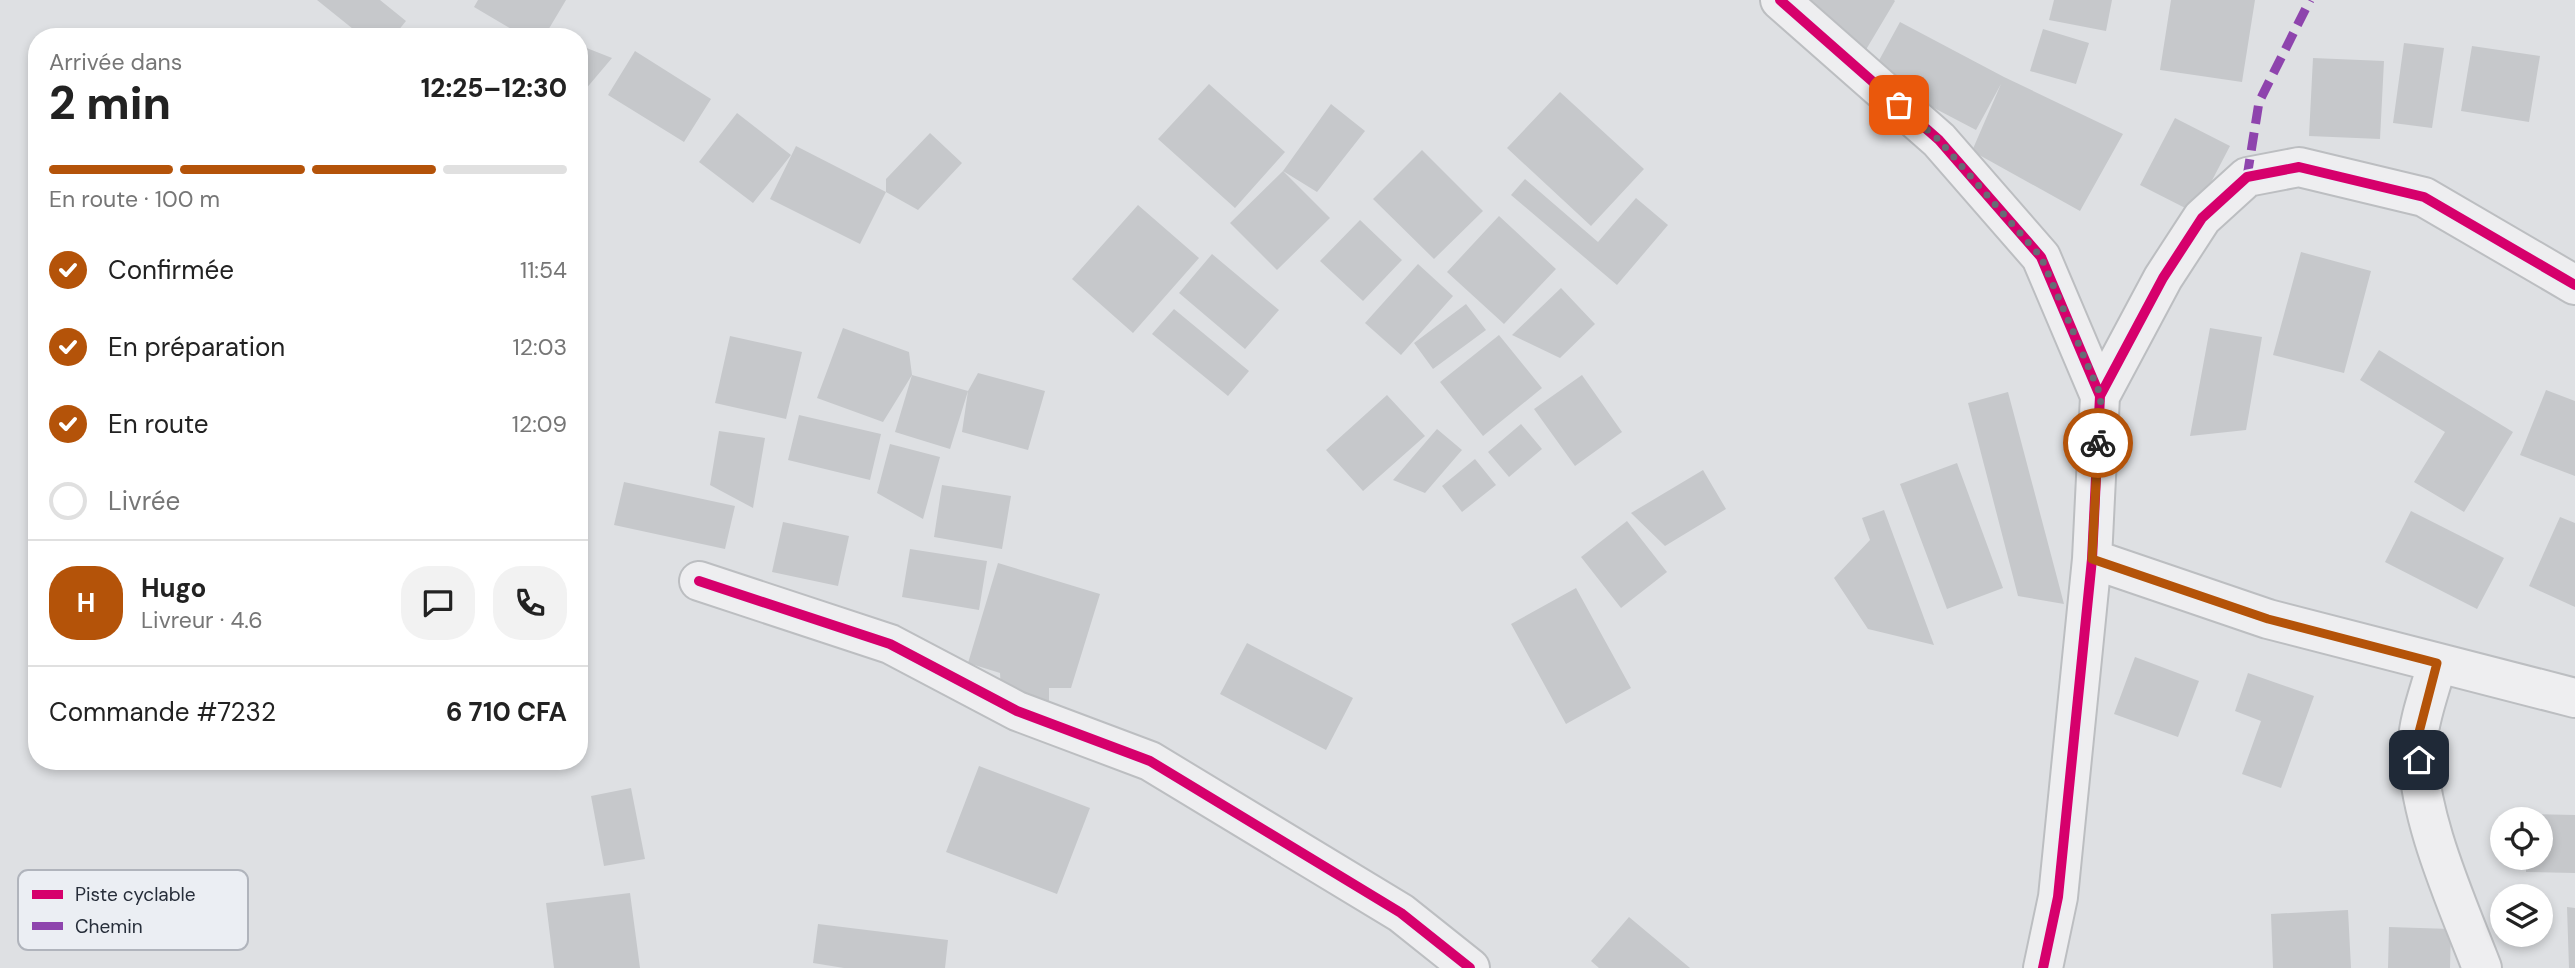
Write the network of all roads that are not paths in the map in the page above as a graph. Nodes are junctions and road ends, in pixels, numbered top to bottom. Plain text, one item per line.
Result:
1 (1780, 0) edge
2 (2575, 285) edge
3 (2101, 396) junction
4 (2092, 559) junction
5 (699, 582) dead end
6 (2437, 663) junction
7 (2575, 698) edge
8 (1470, 968) edge
9 (2043, 968) edge
10 (2482, 968) edge

1 - 3 street
2 - 3 street
3 - 4 street
4 - 6 street
4 - 9 street
5 - 8 street
6 - 7 street
6 - 10 street

